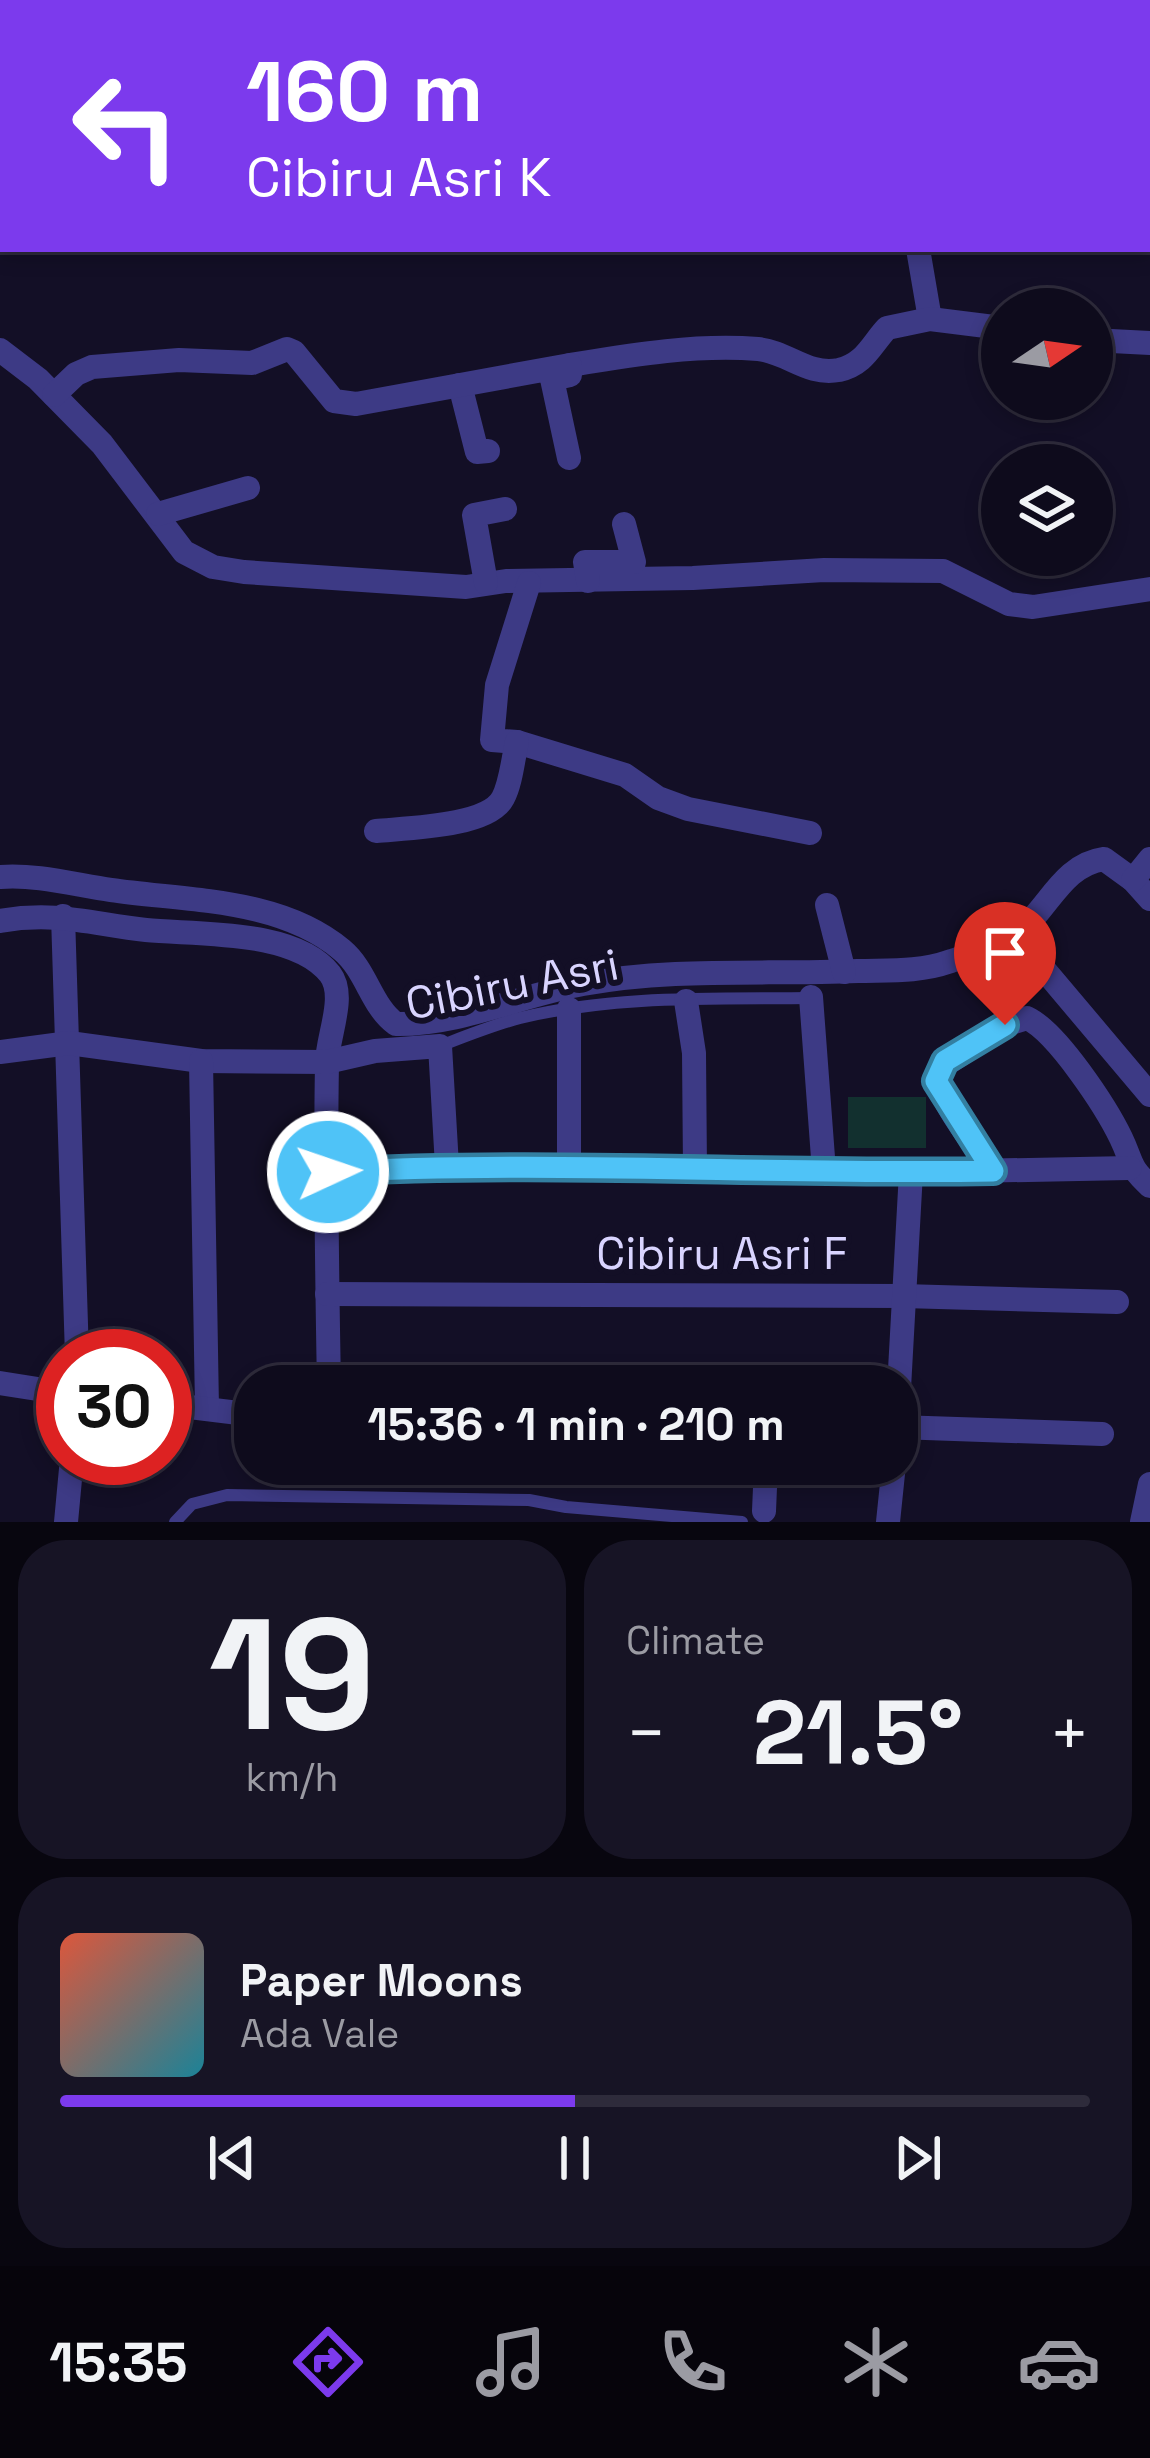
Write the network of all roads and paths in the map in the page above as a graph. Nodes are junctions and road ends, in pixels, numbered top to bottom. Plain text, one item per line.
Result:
1 (919, 252) edge
2 (931, 319) junction
3 (981, 325) edge
4 (1113, 341) edge
5 (1150, 344) edge
6 (0, 350) edge
7 (570, 365) junction
8 (460, 385) junction
9 (54, 395) junction
10 (488, 451) dead end
11 (568, 458) dead end
12 (248, 488) dead end
13 (505, 509) dead end
14 (158, 514) junction
15 (624, 524) dead end
16 (588, 581) junction
17 (486, 583) junction
18 (529, 583) junction
19 (1150, 589) edge
20 (517, 742) junction
21 (376, 831) dead end
22 (810, 833) dead end
23 (1150, 859) edge
24 (0, 877) edge
25 (1142, 889) edge
26 (827, 905) dead end
27 (63, 916) junction
28 (0, 921) edge
29 (1016, 935) junction
30 (844, 972) junction
31 (811, 998) joint
32 (686, 1000) junction
33 (569, 1009) junction
34 (69, 1043) junction
35 (440, 1046) junction
36 (327, 1049) junction
37 (0, 1052) edge
38 (202, 1061) junction
39 (1150, 1095) edge
40 (447, 1166) junction
41 (1130, 1168) junction
42 (569, 1169) junction
43 (694, 1170) junction
44 (824, 1171) junction
45 (993, 1171) junction
46 (328, 1172) junction
47 (911, 1172) junction
48 (1150, 1186) edge
49 (327, 1294) junction
50 (904, 1296) junction
51 (1117, 1302) dead end
52 (76, 1329) edge
53 (329, 1365) edge
54 (900, 1365) edge
55 (0, 1383) edge
56 (36, 1389) edge
57 (192, 1407) edge
58 (207, 1408) junction
59 (234, 1412) edge
60 (918, 1427) edge
61 (1102, 1434) dead end
62 (1150, 1484) edge
63 (69, 1485) edge
64 (761, 1485) edge
65 (892, 1485) edge
66 (565, 1515) edge
67 (753, 1517) edge
68 (66, 1522) edge
69 (176, 1522) edge
70 (888, 1522) edge
71 (1142, 1522) edge

1 - 2 street
2 - 3 street
2 - 7 street
4 - 5 street
6 - 9 street
7 - 8 street
7 - 11 street
8 - 9 street
8 - 10 street
9 - 14 street
12 - 14 street
13 - 17 street
14 - 17 street
15 - 16 street
16 - 18 street
16 - 19 street
17 - 18 street
18 - 20 street
20 - 21 street
20 - 22 street
23 - 25 street
24 - 30 street
25 - 29 street
26 - 30 street
27 - 28 street
27 - 34 street
27 - 36 street
29 - 30 street
29 - 39 street
31 - 32 lane, Cibiru Asri
31 - 44 street
32 - 33 lane, Cibiru Asri
32 - 43 street
33 - 35 lane, Cibiru Asri
33 - 42 street
34 - 37 street, Cibiru Asri
34 - 38 street, Cibiru Asri
34 - 52 street
35 - 36 street, Cibiru Asri
35 - 40 street
36 - 38 street, Cibiru Asri
36 - 46 street
38 - 58 street
40 - 42 street
40 - 46 street
41 - 45 street
41 - 45 street
41 - 48 street
42 - 43 street
43 - 44 street
44 - 47 street
45 - 47 street
46 - 49 street
47 - 50 street
49 - 50 street, Cibiru Asri F
49 - 53 street
50 - 51 street, Cibiru Asri F
50 - 54 street
55 - 56 street
57 - 58 street
58 - 59 street
60 - 61 street
62 - 71 street
63 - 68 street
64 - 67 street
65 - 70 street
66 - 67 lane
66 - 69 lane

